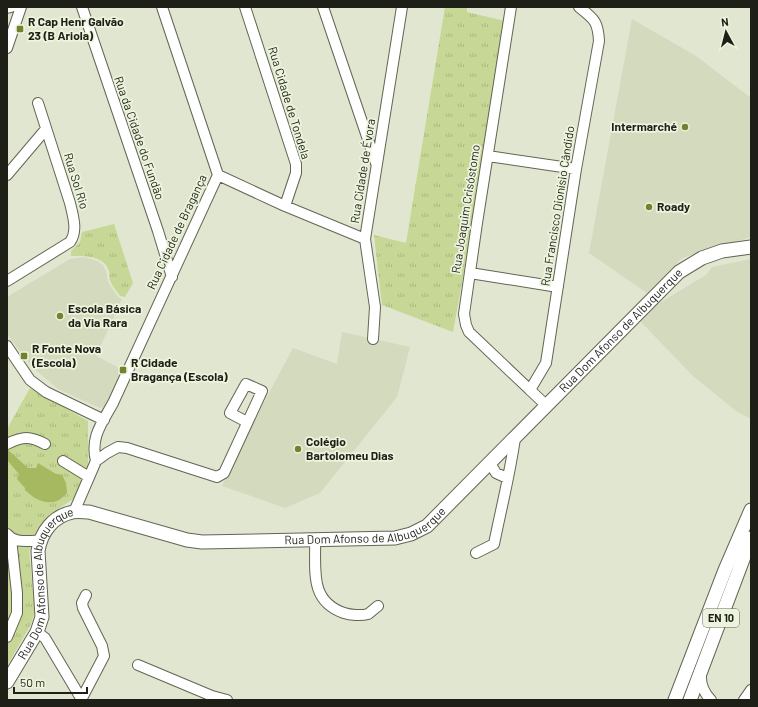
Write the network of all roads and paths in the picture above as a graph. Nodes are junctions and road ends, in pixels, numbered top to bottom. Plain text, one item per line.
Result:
1 (11, 7) edge
2 (21, 7) edge
3 (82, 7) edge
4 (162, 7) edge
5 (245, 7) edge
6 (323, 7) edge
7 (402, 7) edge
8 (511, 7) edge
9 (579, 7) edge
10 (7, 8) edge
11 (7, 48) edge
12 (38, 103) dead end
13 (46, 129) junction
14 (488, 156) junction
15 (376, 165) junction
16 (576, 169) junction
17 (7, 175) edge
18 (218, 175) junction
19 (285, 206) junction
20 (365, 239) junction
21 (751, 247) edge
22 (470, 273) junction
23 (172, 277) junction
24 (7, 280) edge
25 (558, 287) junction
26 (374, 339) dead end
27 (7, 346) edge
28 (530, 390) junction
29 (547, 406) junction
30 (104, 420) junction
31 (247, 422) dead end
32 (515, 438) junction
33 (7, 444) edge
34 (45, 444) dead end
35 (494, 458) junction
36 (96, 461) junction
37 (63, 462) dead end
38 (511, 463) junction
39 (89, 478) junction
40 (507, 478) junction
41 (751, 510) edge
42 (74, 512) junction
43 (9, 536) edge
44 (751, 538) edge
45 (40, 540) junction
46 (315, 540) junction
47 (476, 553) dead end
48 (86, 595) dead end
49 (378, 606) dead end
50 (37, 632) junction
51 (7, 637) edge
52 (138, 665) dead end
53 (702, 669) junction
54 (684, 675) junction
55 (7, 682) edge
56 (751, 690) edge
57 (210, 698) edge
58 (81, 700) edge
59 (227, 700) edge
60 (675, 700) edge
61 (689, 700) edge
62 (711, 700) edge
63 (744, 700) edge

1 - 10 street
2 - 11 street
3 - 23 street, Rua da Cidade do Fundão
4 - 18 street, Rua Cidade de Bragança
5 - 19 street, Rua Cidade de Tondela
6 - 15 street
7 - 15 street, Rua Cidade de Évora
8 - 14 street, Rua Joaquim Crisóstomo
9 - 16 street, Rua Francisco Dionísio Cândido
12 - 13 street, Rua Sol Rio
13 - 17 street
13 - 24 street, Rua Sol Rio
14 - 16 street
14 - 22 street, Rua Joaquim Crisóstomo
15 - 20 street, Rua Cidade de Évora
16 - 25 street, Rua Francisco Dionísio Cândido
18 - 19 street
18 - 23 street, Rua Cidade de Bragança
19 - 20 street
20 - 26 street, Rua Cidade de Évora
21 - 29 main road, Rua Dom Afonso de Albuquerque
22 - 25 street
22 - 28 street, Rua Joaquim Crisóstomo
23 - 30 street, Rua Cidade de Bragança
25 - 28 street, Rua Francisco Dionísio Cândido
27 - 30 street
28 - 29 street
29 - 32 main road, Rua Dom Afonso de Albuquerque
30 - 36 street, Rua Cidade de Bragança
31 - 36 street
32 - 35 main road, Rua Dom Afonso de Albuquerque
32 - 38 street
33 - 34 street
35 - 38 street
35 - 40 street
35 - 46 main road, Rua Dom Afonso de Albuquerque
36 - 39 street
37 - 39 street
38 - 40 street
39 - 42 street
40 - 47 street
41 - 54 main road, EN 10
42 - 45 main road, Rua Dom Afonso de Albuquerque
42 - 46 main road, Rua Dom Afonso de Albuquerque
43 - 45 street
43 - 51 street
44 - 53 main road, EN 10
45 - 50 main road, Rua Dom Afonso de Albuquerque
46 - 49 street
48 - 58 street
50 - 55 main road, Rua Dom Afonso de Albuquerque
50 - 58 street
52 - 57 street
53 - 61 main road, EN 10
53 - 62 street
54 - 60 main road, EN 10
54 - 61 street
56 - 63 street
57 - 59 street
61 - 62 street

